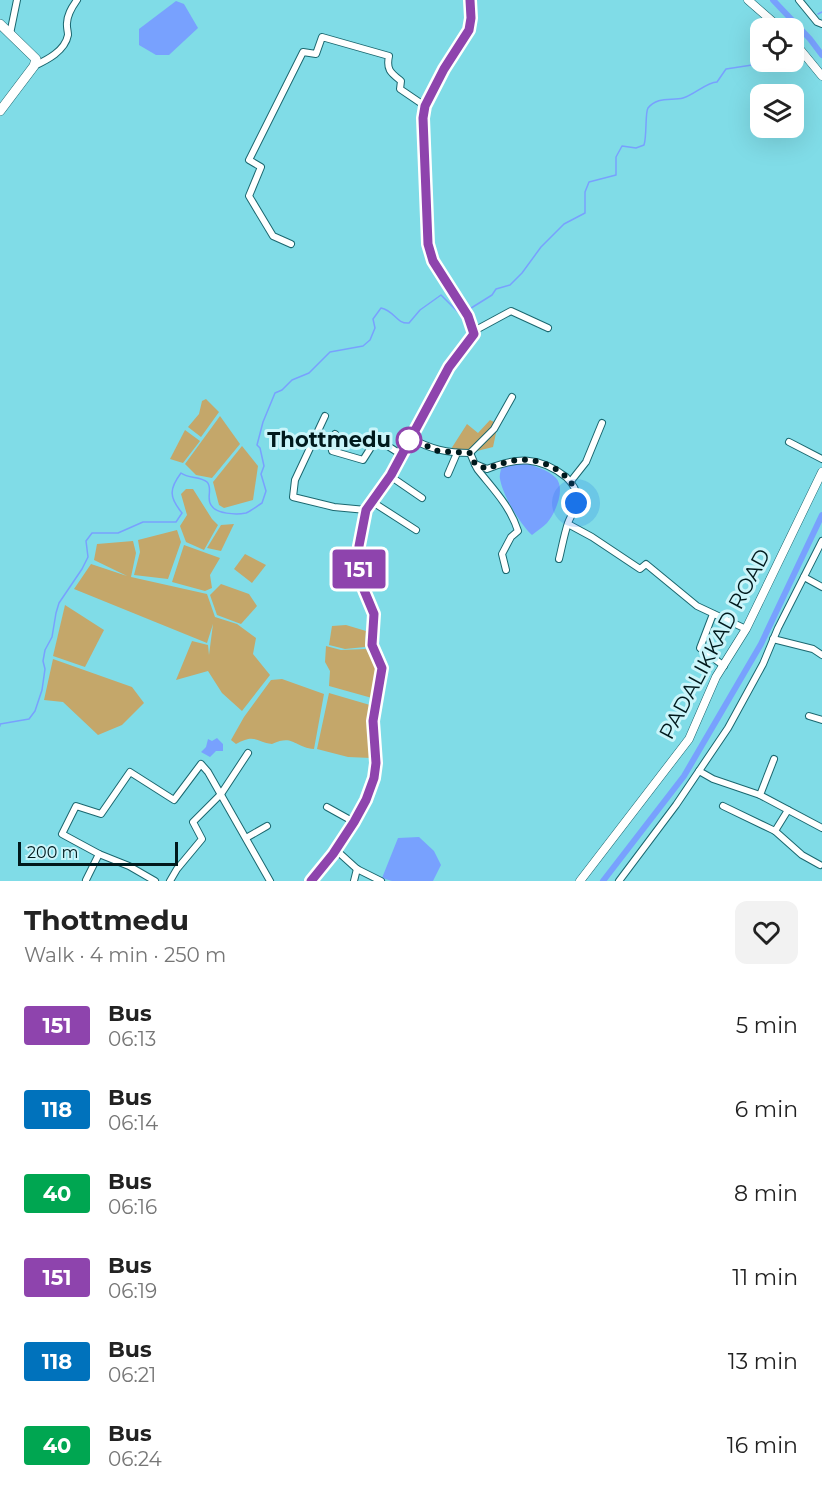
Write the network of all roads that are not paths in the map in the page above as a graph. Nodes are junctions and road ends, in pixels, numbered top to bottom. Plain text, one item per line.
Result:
1 (17, 0) edge
2 (77, 0) edge
3 (470, 0) edge
4 (748, 0) edge
5 (799, 0) edge
6 (769, 18) edge
7 (0, 24) edge
8 (822, 24) edge
9 (10, 34) junction
10 (804, 54) edge
11 (34, 66) junction
12 (822, 76) edge
13 (425, 106) junction
14 (0, 111) edge
15 (291, 244) dead end
16 (548, 328) dead end
17 (474, 331) junction
18 (512, 397) dead end
19 (325, 416) dead end
20 (602, 423) dead end
21 (335, 434) dead end
22 (410, 438) junction
23 (789, 442) dead end
24 (458, 453) junction
25 (470, 453) junction
26 (402, 455) junction
27 (822, 459) edge
28 (475, 464) junction
29 (487, 469) junction
30 (822, 472) edge
31 (448, 474) dead end
32 (482, 475) junction
33 (390, 476) junction
34 (571, 481) junction
35 (422, 498) dead end
36 (371, 501) junction
37 (366, 510) junction
38 (568, 525) junction
39 (416, 530) dead end
40 (822, 541) edge
41 (559, 559) dead end
42 (506, 570) dead end
43 (804, 577) junction
44 (822, 586) edge
45 (715, 615) junction
46 (746, 629) junction
47 (773, 639) junction
48 (822, 655) edge
49 (724, 666) junction
50 (809, 716) dead end
51 (822, 720) edge
52 (248, 753) dead end
53 (774, 759) dead end
54 (699, 771) junction
55 (220, 794) junction
56 (760, 795) junction
57 (723, 806) dead end
58 (327, 807) dead end
59 (788, 810) junction
60 (354, 822) junction
61 (267, 826) dead end
62 (822, 828) edge
63 (775, 831) junction
64 (246, 838) junction
65 (336, 850) junction
66 (99, 854) junction
67 (821, 864) edge
68 (357, 869) junction
69 (86, 880) edge
70 (155, 881) edge
71 (170, 881) edge
72 (270, 881) edge
73 (311, 881) edge
74 (354, 881) edge
75 (381, 881) edge
76 (580, 881) edge
77 (619, 881) edge

1 - 9 street
2 - 11 street
3 - 13 street
4 - 6 street
5 - 8 street
7 - 9 main road
9 - 11 main road
10 - 12 street
11 - 14 main road
13 - 15 street
13 - 17 street
16 - 17 street
17 - 22 street
18 - 25 street
19 - 37 street
20 - 34 street
21 - 26 street
22 - 24 street
22 - 26 street
23 - 27 street
24 - 25 street
24 - 31 street
25 - 28 street
26 - 33 street
28 - 29 street
28 - 32 street
29 - 32 street
29 - 34 street
30 - 46 street, PADALIKKAD ROAD
32 - 42 street
33 - 35 street
33 - 36 street
34 - 38 street
36 - 37 street
36 - 39 street
37 - 60 street
38 - 41 street
38 - 45 street
40 - 43 street
43 - 44 street
43 - 47 street
45 - 46 street
45 - 49 street
46 - 49 street, PADALIKKAD ROAD
47 - 48 street
47 - 54 street
49 - 76 street, PADALIKKAD ROAD
50 - 51 street
52 - 55 street
53 - 56 street
54 - 56 street
54 - 77 street
55 - 64 street
55 - 66 street
55 - 71 street
56 - 59 street
57 - 63 street
58 - 60 street
59 - 62 street
59 - 63 street
60 - 65 street
61 - 64 street
63 - 67 street
64 - 72 street
65 - 68 street
65 - 73 street
66 - 69 street
66 - 70 street
68 - 74 street
68 - 75 street

